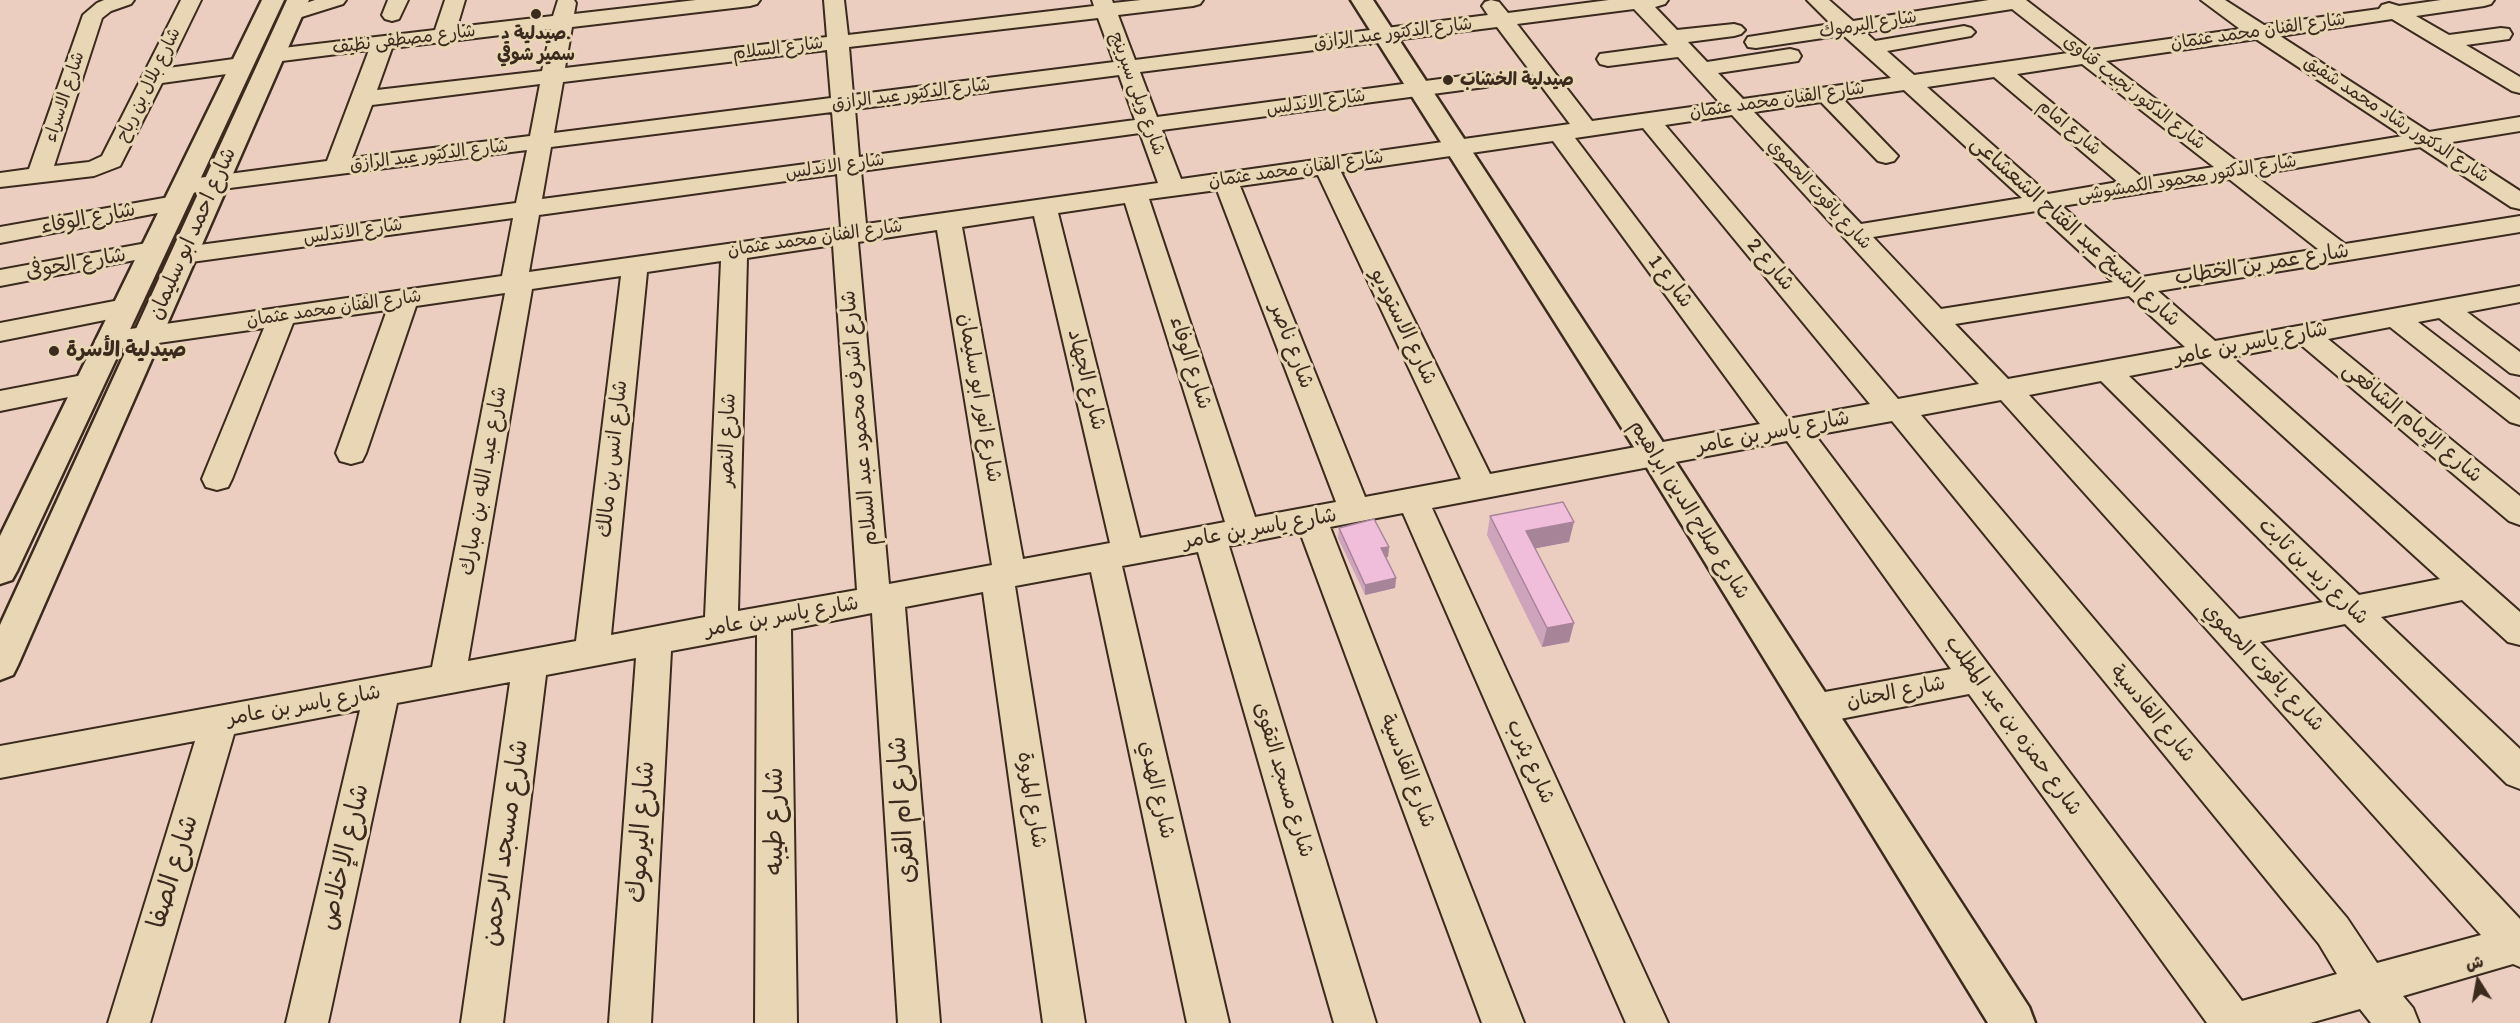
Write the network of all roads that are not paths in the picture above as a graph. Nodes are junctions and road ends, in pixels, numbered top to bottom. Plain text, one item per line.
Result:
1 (124, 0) edge
2 (190, 0) edge
3 (336, 0) edge
4 (455, 0) edge
5 (750, 0) edge
6 (834, 0) edge
7 (1193, 0) edge
8 (1362, 0) edge
9 (1487, 0) edge
10 (1817, 0) edge
11 (2211, 0) edge
12 (2373, 0) edge
13 (2484, 0) edge
14 (1645, 1) edge
15 (288, 5) edge
16 (663, 5) edge
17 (1104, 5) edge
18 (560, 6) edge
19 (1559, 6) edge
20 (2021, 11) edge
21 (2395, 13) junction
22 (1503, 20) junction
23 (1982, 28) dead end
24 (1734, 30) dead end
25 (2260, 32) junction
26 (2501, 34) dead end
27 (1384, 35) junction
28 (444, 36) junction
29 (1862, 40) junction
30 (837, 42) junction
31 (1756, 42) dead end
32 (2445, 42) junction
33 (382, 43) junction
34 (1678, 43) junction
35 (273, 55) junction
36 (2087, 57) junction
37 (1608, 59) dead end
38 (241, 65) junction
39 (1127, 67) junction
40 (1701, 69) junction
41 (1999, 70) junction
42 (552, 76) junction
43 (154, 77) junction
44 (1485, 80) dead end
45 (1909, 83) junction
46 (2520, 86) edge
47 (1419, 89) junction
48 (1826, 94) junction
49 (362, 99) junction
50 (843, 103) junction
51 (1736, 107) junction
52 (1649, 120) junction
53 (2520, 124) edge
54 (1149, 125) junction
55 (1586, 129) junction
56 (1559, 133) junction
57 (2426, 140) junction
58 (540, 142) junction
59 (1457, 147) junction
60 (1886, 156) dead end
61 (848, 166) junction
62 (1326, 166) junction
63 (337, 167) junction
64 (2234, 171) junction
65 (39, 176) junction
66 (0, 180) edge
67 (1226, 181) junction
68 (216, 183) junction
69 (2138, 187) junction
70 (1172, 188) junction
71 (1135, 194) junction
72 (179, 195) junction
73 (2042, 202) junction
74 (2520, 202) edge
75 (1044, 207) junction
76 (528, 209) junction
77 (948, 220) junction
78 (2520, 224) edge
79 (1854, 233) junction
80 (0, 235) edge
81 (849, 235) junction
82 (152, 250) junction
83 (734, 251) junction
84 (2340, 253) junction
85 (184, 255) junction
86 (635, 265) junction
87 (0, 278) edge
88 (517, 282) junction
89 (2135, 286) junction
90 (2520, 294) edge
91 (405, 298) junction
92 (125, 308) junction
93 (2444, 308) junction
94 (282, 316) junction
95 (2395, 317) junction
96 (1934, 318) junction
97 (0, 332) edge
98 (2305, 334) junction
99 (148, 335) junction
100 (109, 341) junction
101 (2208, 352) junction
102 (2520, 366) edge
103 (2106, 370) junction
104 (88, 384) junction
105 (2004, 389) junction
106 (0, 401) edge
107 (1895, 410) junction
108 (2520, 415) edge
109 (1787, 430) junction
110 (351, 453) dead end
111 (1655, 455) junction
112 (217, 479) dead end
113 (1481, 488) junction
114 (1413, 500) junction
115 (1355, 512) junction
116 (2520, 513) edge
117 (1311, 519) junction
118 (1227, 535) junction
119 (1116, 556) junction
120 (0, 571) edge
121 (1004, 576) junction
122 (2469, 586) junction
123 (881, 599) junction
124 (2352, 610) junction
125 (774, 619) junction
126 (721, 629) junction
127 (2520, 632) edge
128 (2232, 634) junction
129 (654, 641) junction
130 (592, 653) junction
131 (530, 664) junction
132 (0, 665) edge
133 (1977, 678) junction
134 (447, 679) junction
135 (382, 692) junction
136 (1814, 709) junction
137 (219, 722) junction
138 (0, 762) edge
139 (2520, 773) edge
140 (2519, 945) edge
141 (2368, 986) junction
142 (129, 1023) edge
143 (307, 1023) edge
144 (482, 1023) edge
145 (630, 1023) edge
146 (776, 1023) edge
147 (919, 1023) edge
148 (1064, 1023) edge
149 (1208, 1023) edge
150 (1355, 1023) edge
151 (1503, 1023) edge
152 (1647, 1023) edge
153 (2013, 1023) edge
154 (2233, 1023) edge
155 (2238, 1023) edge
156 (2398, 1023) edge

1 - 65 street, شارع الاسراء
2 - 43 street, شارع بلال بن رباح
3 - 15 street
4 - 28 street
5 - 16 street, شارع مصطفى نظيف
6 - 30 street, شارع اشرف محمود عبد السلام
7 - 17 street, شارع السلام
8 - 27 main road, شارع صلاح الدين ابراهيم
9 - 22 street
10 - 29 street, شارع الشيخ عبد الفتاح الشعشاعى
11 - 25 street, شارع الدكتور رشاد محمد شفيق
12 - 21 street
13 - 21 street, شارع الفنان محمد عثمان
14 - 19 street, شارع الدكتور عبد الرازق
14 - 34 street, شارع ياقوت الحموي
15 - 35 main road, شارع احمد ابو سليمان
15 - 38 main road, شارع احمد ابو سليمان
16 - 18 street, شارع مصطفى نظيف
17 - 30 street, شارع السلام
17 - 39 street, شارع ويلى سبرينج
18 - 28 street, شارع مصطفى نظيف
18 - 42 street, شارع عبد الله بن مبارك
19 - 22 street, شارع الدكتور عبد الرازق
20 - 29 street, شارع اليرموك
20 - 36 street, شارع الدكتور نجيب قناوى
21 - 25 street, شارع الفنان محمد عثمان
21 - 32 street
22 - 27 street, شارع الدكتور عبد الرازق
22 - 55 street
23 - 29 street
24 - 34 street
25 - 36 street, شارع الفنان محمد عثمان
25 - 57 street, شارع الدكتور رشاد محمد شفيق
26 - 32 street
27 - 39 street, شارع الدكتور عبد الرازق
27 - 47 main road, شارع صلاح الدين ابراهيم
28 - 33 street, شارع مصطفى نظيف
29 - 31 street, شارع اليرموك
29 - 40 street
29 - 45 street, شارع الشيخ عبد الفتاح الشعشاعى
30 - 42 street, شارع السلام
30 - 50 street, شارع اشرف محمود عبد السلام
32 - 46 street
33 - 35 street, شارع مصطفى نظيف
33 - 49 street
34 - 37 street
34 - 40 street, شارع ياقوت الحموي
35 - 68 main road, شارع احمد ابو سليمان
36 - 41 street, شارع الفنان محمد عثمان
36 - 64 street, شارع الدكتور نجيب قناوى
38 - 43 street
38 - 72 main road, شارع احمد ابو سليمان
39 - 50 street, شارع الدكتور عبد الرازق
39 - 54 street, شارع ويلى سبرينج
40 - 51 street, شارع ياقوت الحموي
41 - 45 street, شارع الفنان محمد عثمان
41 - 69 street, شارع امام
42 - 49 street, شارع السلام
42 - 58 street, شارع عبد الله بن مبارك
43 - 65 street, شارع بلال بن رباح
44 - 47 street, شارع الاندلس
45 - 48 street, شارع الفنان محمد عثمان
45 - 73 street, شارع الشيخ عبد الفتاح الشعشاعى
47 - 54 street, شارع الاندلس
47 - 59 main road, شارع صلاح الدين ابراهيم
48 - 51 street, شارع الفنان محمد عثمان
48 - 60 street
49 - 63 street
50 - 58 street, شارع الدكتور عبد الرازق
50 - 61 street, شارع اشرف محمود عبد السلام
51 - 52 street, شارع الفنان محمد عثمان
51 - 79 street, شارع ياقوت الحموي
52 - 55 street, شارع الفنان محمد عثمان
52 - 107 street, شارع 2
53 - 57 street, شارع الدكتور محمود الكمشوشى
54 - 61 street, شارع الاندلس
54 - 70 street, شارع ويلى سبرينج
55 - 56 street, شارع الفنان محمد عثمان
56 - 59 street, شارع الفنان محمد عثمان
56 - 109 street, شارع 1
57 - 64 street, شارع الدكتور محمود الكمشوشى
57 - 74 street, شارع الدكتور رشاد محمد شفيق
58 - 63 street, شارع الدكتور عبد الرازق
58 - 76 street, شارع عبد الله بن مبارك
59 - 62 street, شارع الفنان محمد عثمان
59 - 111 main road, شارع صلاح الدين ابراهيم
61 - 76 street, شارع الاندلس
61 - 81 street, شارع اشرف محمود عبد السلام
62 - 67 street, شارع الفنان محمد عثمان
62 - 113 street, شارع الاستوديو
63 - 68 street, شارع الدكتور عبد الرازق
64 - 69 street, شارع الدكتور محمود الكمشوشى
64 - 84 street, شارع الدكتور نجيب قناوى
65 - 66 street
67 - 70 street, شارع الفنان محمد عثمان
67 - 115 street, شارع ناصر
68 - 72 street, شارع الدكتور عبد الرازق
68 - 85 main road, شارع احمد ابو سليمان
69 - 73 street, شارع الدكتور محمود الكمشوشى
70 - 71 street, شارع الفنان محمد عثمان
71 - 75 street, شارع الفنان محمد عثمان
71 - 118 street, شارع الوفاء
72 - 80 street, شارع الوفاء
72 - 82 main road, شارع احمد ابو سليمان
73 - 79 street, شارع الدكتور محمود الكمشوشى
73 - 89 street, شارع الشيخ عبد الفتاح الشعشاعى
75 - 77 street, شارع الفنان محمد عثمان
75 - 119 street, شارع الجهاد
76 - 85 street, شارع الاندلس
76 - 88 street, شارع عبد الله بن مبارك
77 - 81 street, شارع الفنان محمد عثمان
77 - 121 street, شارع انور ابو سليمان
78 - 84 street, شارع عمر بن الخطاب
79 - 96 street, شارع ياقوت الحموي
81 - 83 street, شارع الفنان محمد عثمان
81 - 123 street, شارع اشرف محمود عبد السلام
82 - 87 street, شارع الحوفى
82 - 92 main road, شارع احمد ابو سليمان
83 - 86 street, شارع الفنان محمد عثمان
83 - 126 street, شارع النصر
84 - 89 street, شارع عمر بن الخطاب
85 - 99 main road, شارع احمد ابو سليمان
86 - 88 street, شارع الفنان محمد عثمان
86 - 130 street, شارع انس بن مالك
88 - 91 street, شارع الفنان محمد عثمان
88 - 134 street, شارع عبد الله بن مبارك
89 - 96 street, شارع عمر بن الخطاب
89 - 101 street, شارع الشيخ عبد الفتاح الشعشاعى
90 - 93 street, شارع ياسر بن عامر
91 - 94 street, شارع الفنان محمد عثمان
91 - 110 street
92 - 97 street
92 - 100 main road, شارع احمد ابو سليمان
93 - 95 street, شارع ياسر بن عامر
93 - 102 street
94 - 99 street, شارع الفنان محمد عثمان
94 - 112 street
95 - 98 street, شارع ياسر بن عامر
95 - 108 street
96 - 105 street, شارع ياقوت الحموي
98 - 101 street, شارع ياسر بن عامر
98 - 116 street, شارع الإمام الشافعى
99 - 100 street, شارع الفنان محمد عثمان
99 - 132 main road, شارع احمد ابو سليمان
100 - 104 main road, شارع احمد ابو سليمان
101 - 103 street, شارع ياسر بن عامر
101 - 122 street, شارع الشيخ عبد الفتاح الشعشاعى
103 - 105 street, شارع ياسر بن عامر
103 - 124 street, شارع زيد بن ثابت
104 - 106 street
104 - 120 main road, شارع احمد ابو سليمان
105 - 107 street, شارع ياسر بن عامر
105 - 128 street, شارع ياقوت الحموي
107 - 109 street, شارع ياسر بن عامر
107 - 141 street, شارع القادسية
109 - 111 street, شارع ياسر بن عامر
109 - 133 street, شارع حمزه بن عبد المطلب
111 - 113 street, شارع ياسر بن عامر
111 - 136 main road, شارع صلاح الدين ابراهيم
113 - 114 street, شارع ياسر بن عامر
114 - 115 street, شارع ياسر بن عامر
114 - 152 street, شارع يثرب
115 - 117 street, شارع ياسر بن عامر
117 - 118 street, شارع ياسر بن عامر
117 - 151 street, شارع القادسية
118 - 119 street, شارع ياسر بن عامر
118 - 150 street, شارع مسجد التقوى
119 - 121 street, شارع ياسر بن عامر
119 - 149 street, شارع الهدي
121 - 123 street, شارع ياسر بن عامر
121 - 148 street, شارع المروة
122 - 124 street
122 - 127 street, شارع الشيخ عبد الفتاح الشعشاعى
123 - 125 street, شارع ياسر بن عامر
123 - 147 street, شارع ام القرى
124 - 128 street
124 - 139 street, شارع زيد بن ثابت
125 - 126 street, شارع ياسر بن عامر
125 - 146 street, شارع طيبه
126 - 129 street, شارع ياسر بن عامر
128 - 140 street, شارع ياقوت الحموي
129 - 130 street, شارع ياسر بن عامر
129 - 145 street, شارع اليرموك
130 - 131 street, شارع ياسر بن عامر
131 - 134 street, شارع ياسر بن عامر
131 - 144 street, شارع مسجد الرحمن
133 - 136 street, شارع الحنان
133 - 154 street, شارع حمزه بن عبد المطلب
134 - 135 street, شارع ياسر بن عامر
135 - 137 street, شارع ياسر بن عامر
135 - 143 street, شارع الإخلاص
136 - 153 main road, شارع صلاح الدين ابراهيم
137 - 138 street, شارع ياسر بن عامر
137 - 142 street, شارع الصفا
140 - 141 street
141 - 155 street
141 - 156 street, شارع القادسية

